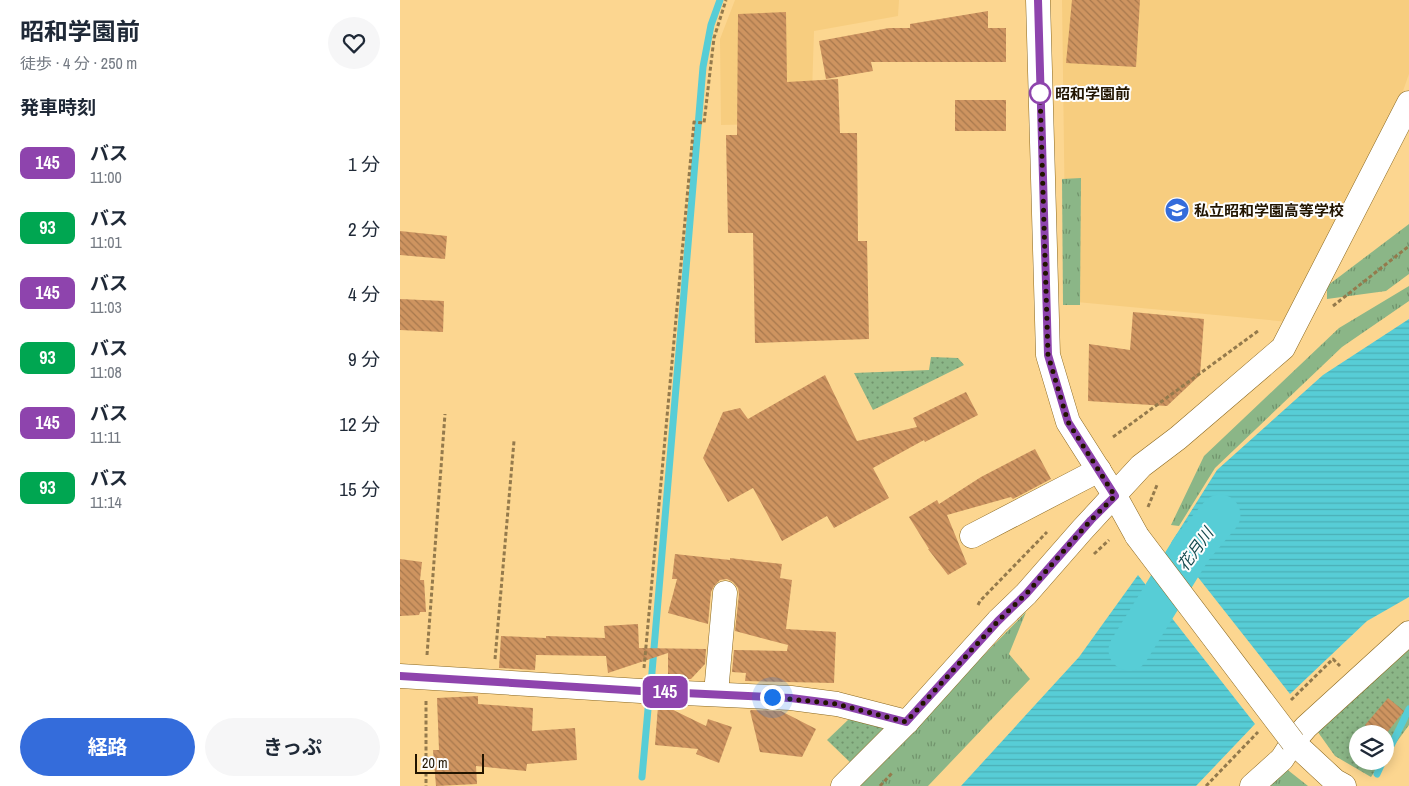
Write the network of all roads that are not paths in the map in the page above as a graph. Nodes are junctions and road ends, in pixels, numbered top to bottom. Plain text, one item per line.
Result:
1 (1038, 0) edge
2 (1409, 104) edge
3 (1099, 470) junction
4 (1115, 496) junction
5 (972, 536) dead end
6 (725, 594) dead end
7 (1409, 633) edge
8 (400, 676) edge
9 (716, 693) junction
10 (906, 722) junction
11 (1293, 742) junction
12 (843, 786) edge
13 (1252, 786) edge
14 (1344, 786) edge

1 - 3 street
2 - 4 street
3 - 4 street
3 - 5 street
4 - 10 street
4 - 11 street, bridge
6 - 9 street
7 - 11 street
8 - 9 street
9 - 10 street
10 - 12 street
11 - 13 street
11 - 14 street

